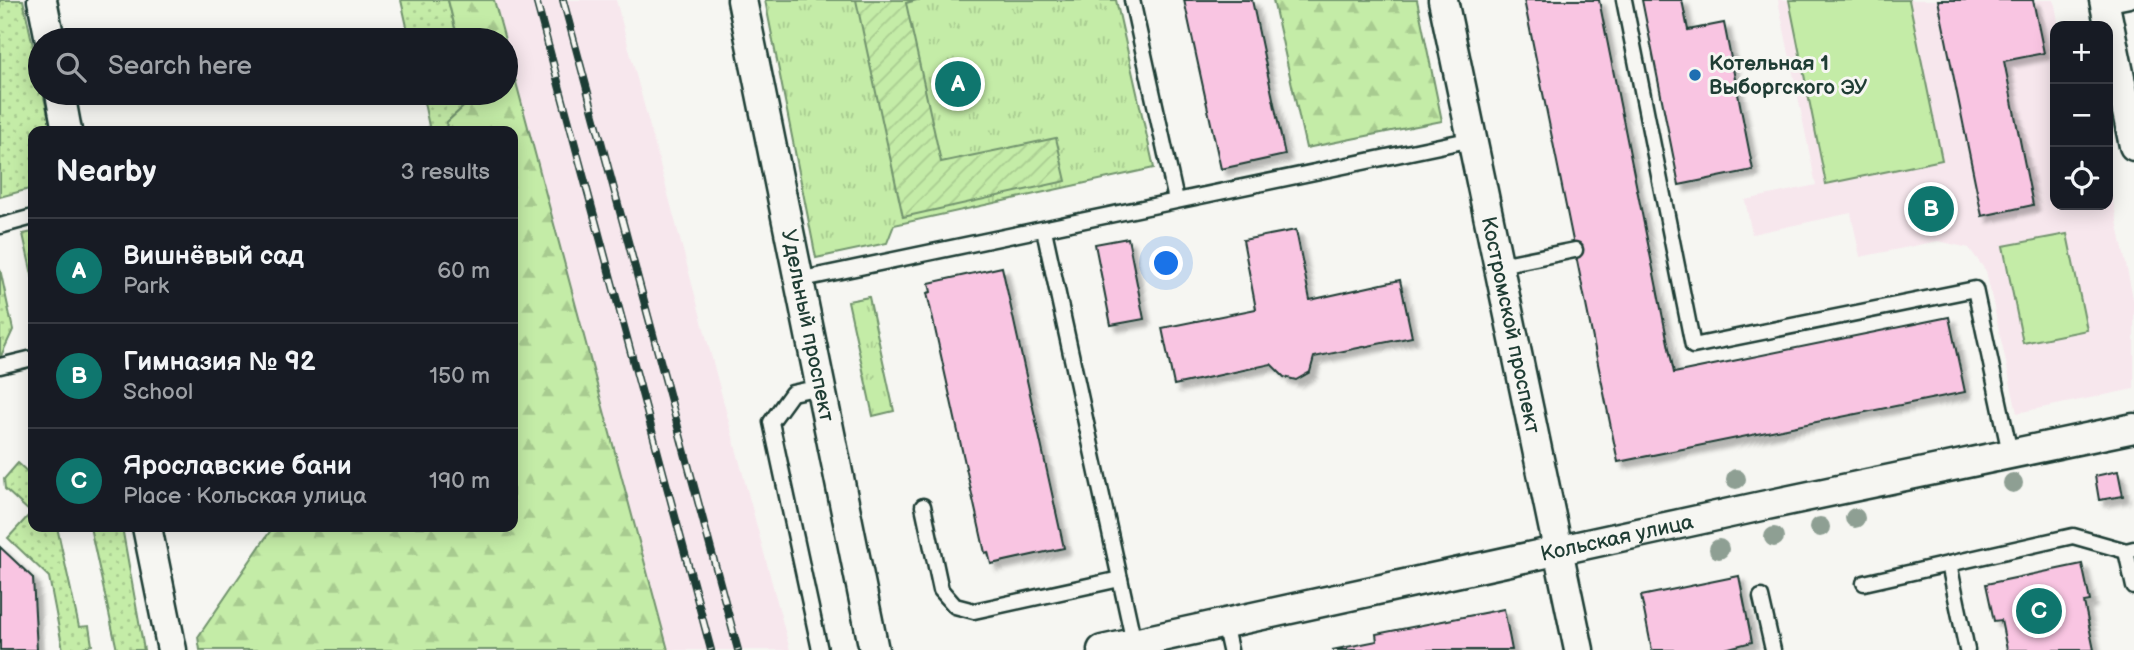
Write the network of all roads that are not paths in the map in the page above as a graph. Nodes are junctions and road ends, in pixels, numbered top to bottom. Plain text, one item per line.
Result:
1 (42, 0) edge
2 (742, 0) edge
3 (1132, 0) edge
4 (1444, 0) edge
5 (1623, 0) edge
6 (2113, 2) edge
7 (48, 28) edge
8 (62, 105) edge
9 (66, 126) edge
10 (1473, 139) junction
11 (2134, 146) edge
12 (1177, 200) junction
13 (28, 219) edge
14 (0, 226) edge
15 (1044, 230) junction
16 (1575, 250) dead end
17 (1500, 265) junction
18 (798, 280) junction
19 (28, 359) edge
20 (0, 366) edge
21 (820, 387) junction
22 (2134, 428) edge
23 (2010, 453) junction
24 (923, 506) dead end
25 (148, 532) edge
26 (1560, 550) junction
27 (2130, 550) edge
28 (1948, 564) junction
29 (1120, 579) junction
30 (1864, 583) dead end
31 (2134, 587) edge
32 (1761, 597) dead end
33 (1227, 637) edge
34 (1134, 643) junction
35 (172, 650) edge
36 (820, 650) edge
37 (874, 650) edge
38 (1102, 650) edge
39 (1579, 650) edge
40 (1773, 650) edge
41 (1967, 650) edge

1 - 7 street
2 - 18 street, Удельный проспект
3 - 12 lane
4 - 10 street, Костромской проспект
5 - 23 lane
6 - 11 street
8 - 9 street
10 - 12 lane
10 - 17 street, Костромской проспект
12 - 15 lane
13 - 14 lane
15 - 18 lane
15 - 29 lane
16 - 17 lane
17 - 26 street, Костромской проспект
18 - 21 street, Удельный проспект
19 - 20 lane
21 - 36 lane
21 - 37 street, Удельный проспект
22 - 23 street, Кольская улица
23 - 26 street, Кольская улица
24 - 29 lane
25 - 35 street
26 - 33 street, Кольская улица
26 - 39 street, Костромской проспект
27 - 28 lane
27 - 31 lane
28 - 30 lane
28 - 41 lane
29 - 34 lane
32 - 40 lane
33 - 34 street, Кольская улица
34 - 38 street, Кольская улица

